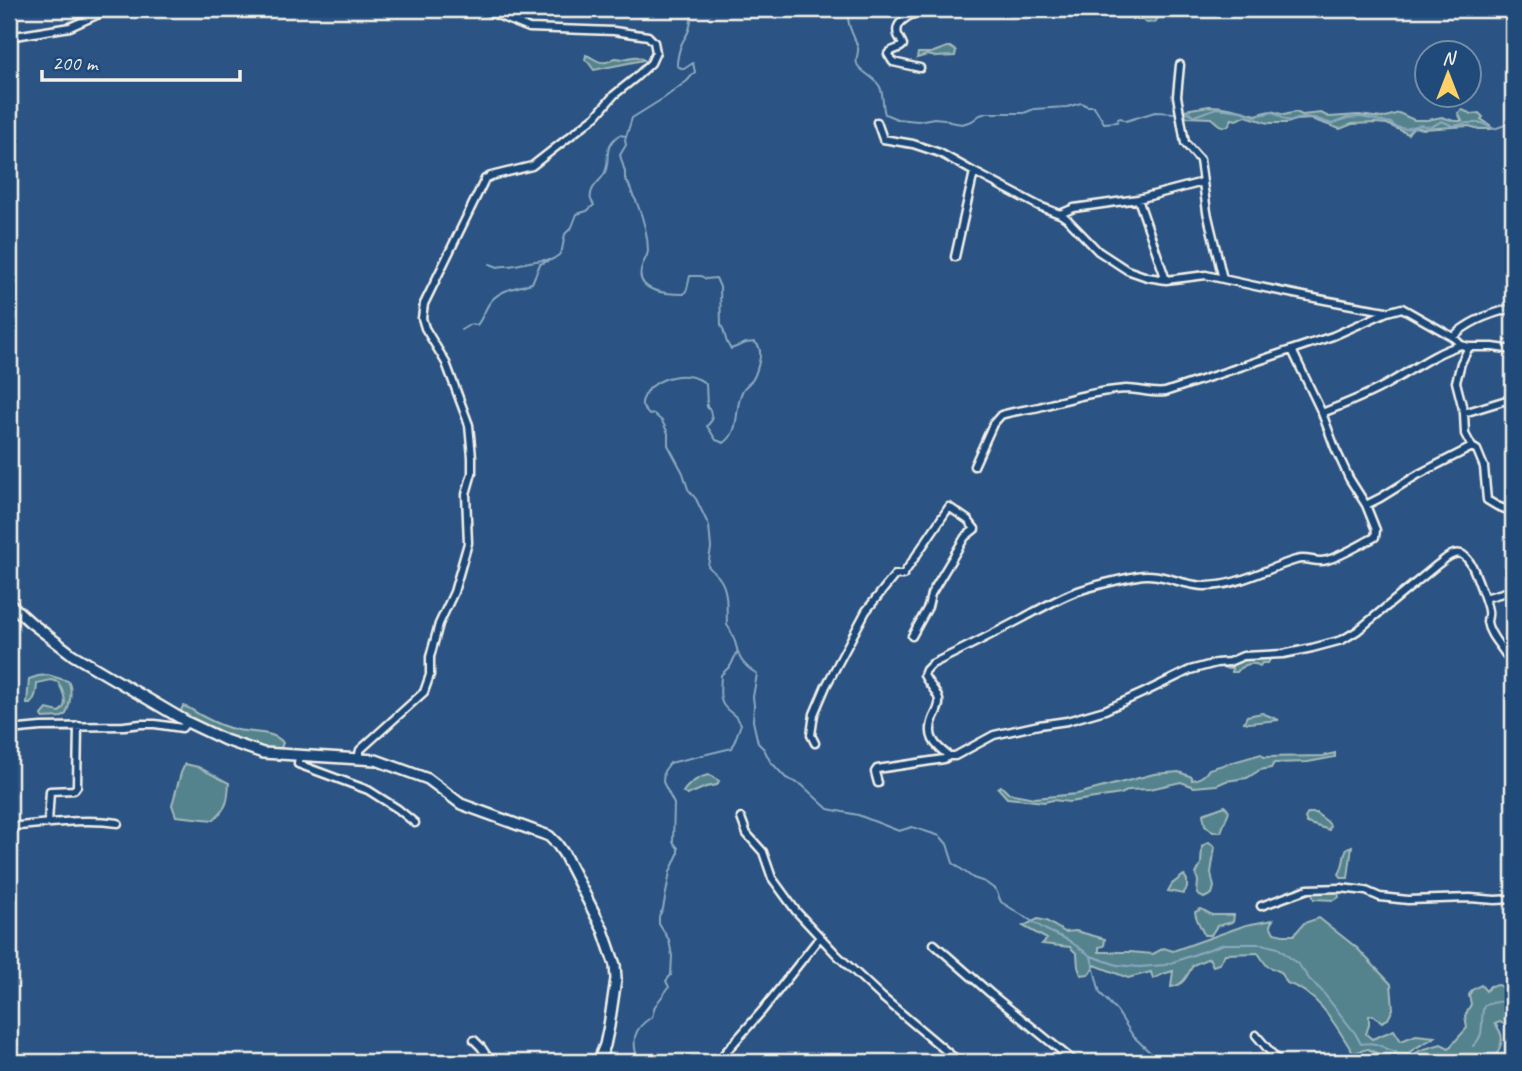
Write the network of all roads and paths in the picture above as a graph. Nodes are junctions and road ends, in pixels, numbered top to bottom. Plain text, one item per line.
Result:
1 (110, 9) edge
2 (482, 9) edge
3 (926, 9) edge
4 (9, 37) edge
5 (1180, 65) dead end
6 (920, 68) dead end
7 (877, 122) dead end
8 (974, 172) junction
9 (1203, 182) junction
10 (1138, 199) junction
11 (1060, 214) junction
12 (955, 257) dead end
13 (1223, 279) junction
14 (1166, 280) junction
15 (1513, 308) edge
16 (1387, 312) junction
17 (1453, 337) junction
18 (1461, 345) junction
19 (1469, 347) junction
20 (1292, 350) junction
21 (1513, 350) edge
22 (1513, 398) edge
23 (1322, 413) junction
24 (1464, 413) junction
25 (1472, 447) junction
26 (974, 466) dead end
27 (1366, 505) junction
28 (1513, 512) edge
29 (1513, 590) edge
30 (1485, 598) junction
31 (9, 603) edge
32 (912, 636) dead end
33 (1513, 654) edge
34 (187, 722) junction
35 (78, 726) junction
36 (9, 730) edge
37 (815, 743) dead end
38 (299, 756) junction
39 (949, 756) junction
40 (358, 759) junction
41 (878, 783) dead end
42 (741, 818) dead end
43 (48, 823) junction
44 (118, 823) dead end
45 (415, 823) dead end
46 (9, 827) edge
47 (1513, 899) edge
48 (1261, 906) dead end
49 (820, 937) junction
50 (934, 944) dead end
51 (1256, 1035) dead end
52 (474, 1040) dead end
53 (956, 1061) edge
54 (489, 1062) edge
55 (598, 1062) edge
56 (718, 1062) edge
57 (1075, 1062) edge
58 (1279, 1062) edge

1 - 4 street
2 - 40 street
3 - 6 street
5 - 9 street
7 - 8 street
8 - 11 street
8 - 12 street
9 - 10 street
9 - 13 street
10 - 11 street
10 - 14 street
11 - 14 street
13 - 14 street
13 - 16 street
15 - 17 street
16 - 17 street
16 - 20 street
17 - 18 street
18 - 19 street
18 - 23 street
19 - 21 street
19 - 24 street
20 - 23 street
20 - 26 street
22 - 24 street
23 - 27 street
24 - 25 street
25 - 27 street
25 - 28 street
27 - 39 street
29 - 30 street
30 - 33 street
30 - 39 street
31 - 34 street
32 - 37 street
34 - 35 street
34 - 38 street
35 - 36 street
35 - 43 street
38 - 40 street
38 - 45 street
39 - 41 street
40 - 55 street
42 - 49 street
43 - 44 street
43 - 46 street
47 - 48 street
49 - 53 street
49 - 56 street
50 - 57 street
51 - 58 street
52 - 54 street

